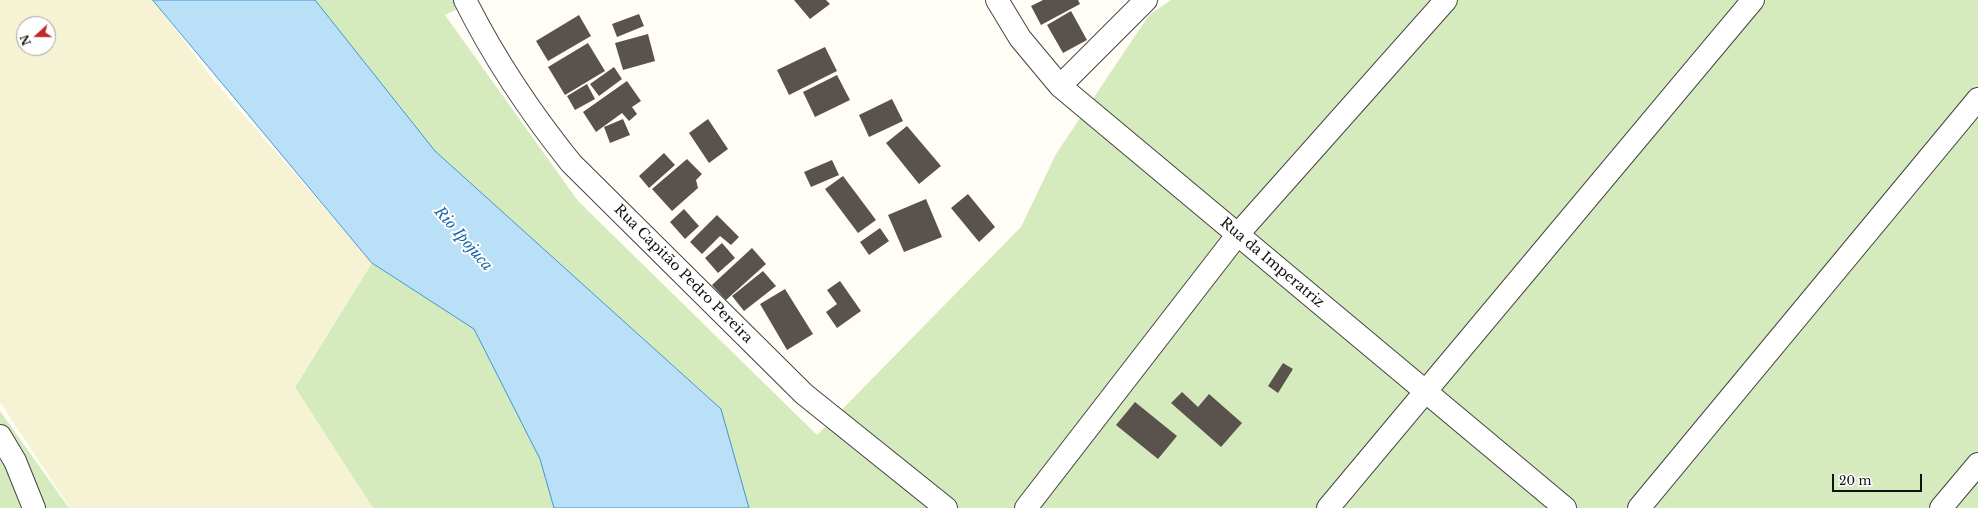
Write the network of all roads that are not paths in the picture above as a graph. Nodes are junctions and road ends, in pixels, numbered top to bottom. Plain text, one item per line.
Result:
1 (465, 0) edge
2 (997, 0) edge
3 (1146, 0) edge
4 (1446, 0) edge
5 (1753, 0) edge
6 (1060, 86) junction
7 (1978, 99) edge
8 (1238, 234) junction
9 (1425, 390) junction
10 (0, 436) edge
11 (1978, 464) edge
12 (34, 508) edge
13 (946, 508) edge
14 (1026, 508) edge
15 (1328, 508) edge
16 (1565, 508) edge
17 (1639, 508) edge
18 (1941, 508) edge

1 - 13 street, Rua Capitão Pedro Pereira
2 - 6 street, Rua da Imperatriz
3 - 6 street
4 - 8 street
5 - 9 street
6 - 8 street, Rua da Imperatriz
7 - 17 street
8 - 9 street, Rua da Imperatriz
8 - 14 street
9 - 15 street
9 - 16 street, Rua da Imperatriz
10 - 12 street
11 - 18 street

